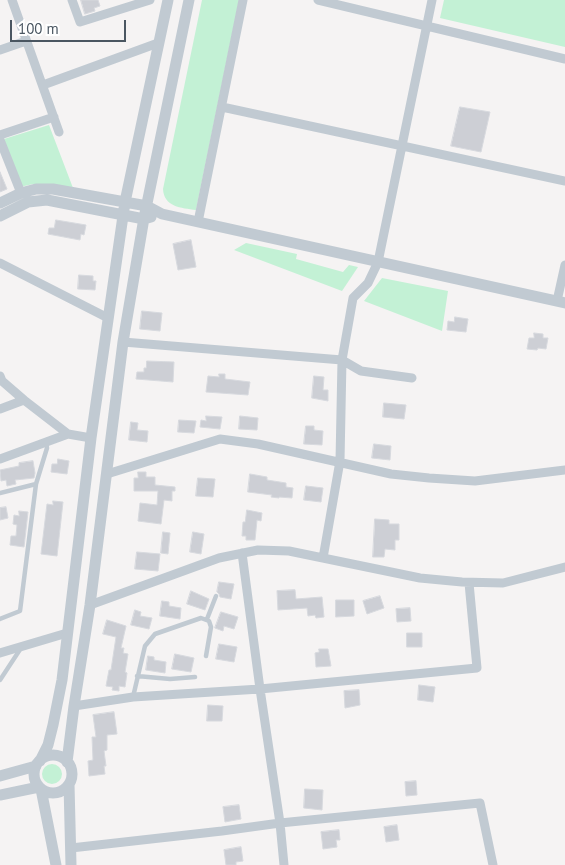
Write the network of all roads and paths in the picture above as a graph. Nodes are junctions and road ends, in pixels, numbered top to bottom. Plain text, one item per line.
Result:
1 (72, 0) edge
2 (150, 0) edge
3 (168, 0) edge
4 (190, 0) edge
5 (243, 0) edge
6 (318, 0) edge
7 (432, 0) edge
8 (14, 1) edge
9 (131, 3) edge
10 (426, 26) junction
11 (26, 41) junction
12 (158, 43) junction
13 (0, 50) edge
14 (565, 59) edge
15 (43, 84) junction
16 (222, 108) junction
17 (54, 117) junction
18 (59, 132) dead end
19 (0, 135) edge
20 (0, 140) edge
21 (402, 146) junction
22 (565, 181) edge
23 (21, 193) junction
24 (125, 202) junction
25 (0, 203) edge
26 (147, 206) junction
27 (162, 214) junction
28 (123, 215) junction
29 (0, 216) edge
30 (144, 219) junction
31 (198, 222) junction
32 (378, 262) junction
33 (0, 263) edge
34 (565, 264) edge
35 (561, 302) edge
36 (108, 318) junction
37 (123, 342) junction
38 (342, 360) junction
39 (0, 376) edge
40 (412, 378) dead end
41 (24, 400) junction
42 (0, 409) edge
43 (68, 434) junction
44 (91, 438) junction
45 (46, 442) junction
46 (0, 459) edge
47 (340, 461) junction
48 (565, 470) edge
49 (107, 474) junction
50 (36, 484) junction
51 (0, 493) edge
52 (242, 553) junction
53 (323, 558) junction
54 (565, 567) edge
55 (469, 582) junction
56 (216, 596) dead end
57 (90, 605) junction
58 (0, 619) edge
59 (207, 619) junction
60 (67, 633) junction
61 (22, 646) junction
62 (0, 653) edge
63 (206, 656) dead end
64 (137, 676) junction
65 (195, 677) dead end
66 (0, 680) edge
67 (260, 689) junction
68 (133, 696) junction
69 (74, 706) junction
70 (67, 762) junction
71 (38, 764) junction
72 (0, 776) edge
73 (69, 784) junction
74 (40, 788) junction
75 (0, 795) edge
76 (280, 822) junction
77 (71, 848) junction
78 (56, 865) edge
79 (71, 865) edge
80 (284, 865) edge
81 (493, 865) edge

1 - 9 street
2 - 9 street
3 - 12 street
4 - 26 street
5 - 16 street
6 - 10 street
7 - 10 street
8 - 11 street
10 - 14 street
10 - 21 street
11 - 13 street
11 - 15 street
12 - 15 street
12 - 24 street
15 - 17 street
16 - 21 street
16 - 31 street
17 - 18 street
17 - 19 street
20 - 23 street
21 - 22 street
21 - 32 street
23 - 24 street
23 - 25 street
24 - 26 street
24 - 28 street
26 - 27 street
26 - 30 street
27 - 30 street
27 - 31 street
28 - 29 street
28 - 30 street
28 - 36 street
30 - 37 street
31 - 32 street
32 - 35 street
32 - 38 street
33 - 36 street
34 - 35 street
36 - 44 street
37 - 38 street
37 - 49 street
38 - 40 street
38 - 47 street
39 - 41 street
41 - 42 street
41 - 43 street
43 - 44 street
43 - 45 street
44 - 60 street
45 - 46 street
45 - 50 lane
47 - 48 street
47 - 49 street
47 - 53 street
49 - 57 street
50 - 51 lane
50 - 58 lane
52 - 53 street
52 - 57 street
52 - 67 street
53 - 55 street
54 - 55 street
55 - 67 street
56 - 59 lane
57 - 69 street
59 - 63 lane
59 - 64 lane
60 - 61 street
60 - 71 street
61 - 62 street
61 - 66 lane
64 - 65 lane
64 - 68 lane
67 - 68 street
67 - 76 street
68 - 69 street
69 - 70 street
70 - 71 street
70 - 73 street
71 - 72 street
71 - 74 street
73 - 74 street
73 - 77 street
74 - 75 street
74 - 78 street
76 - 77 street
76 - 80 street
76 - 81 street
77 - 79 street

